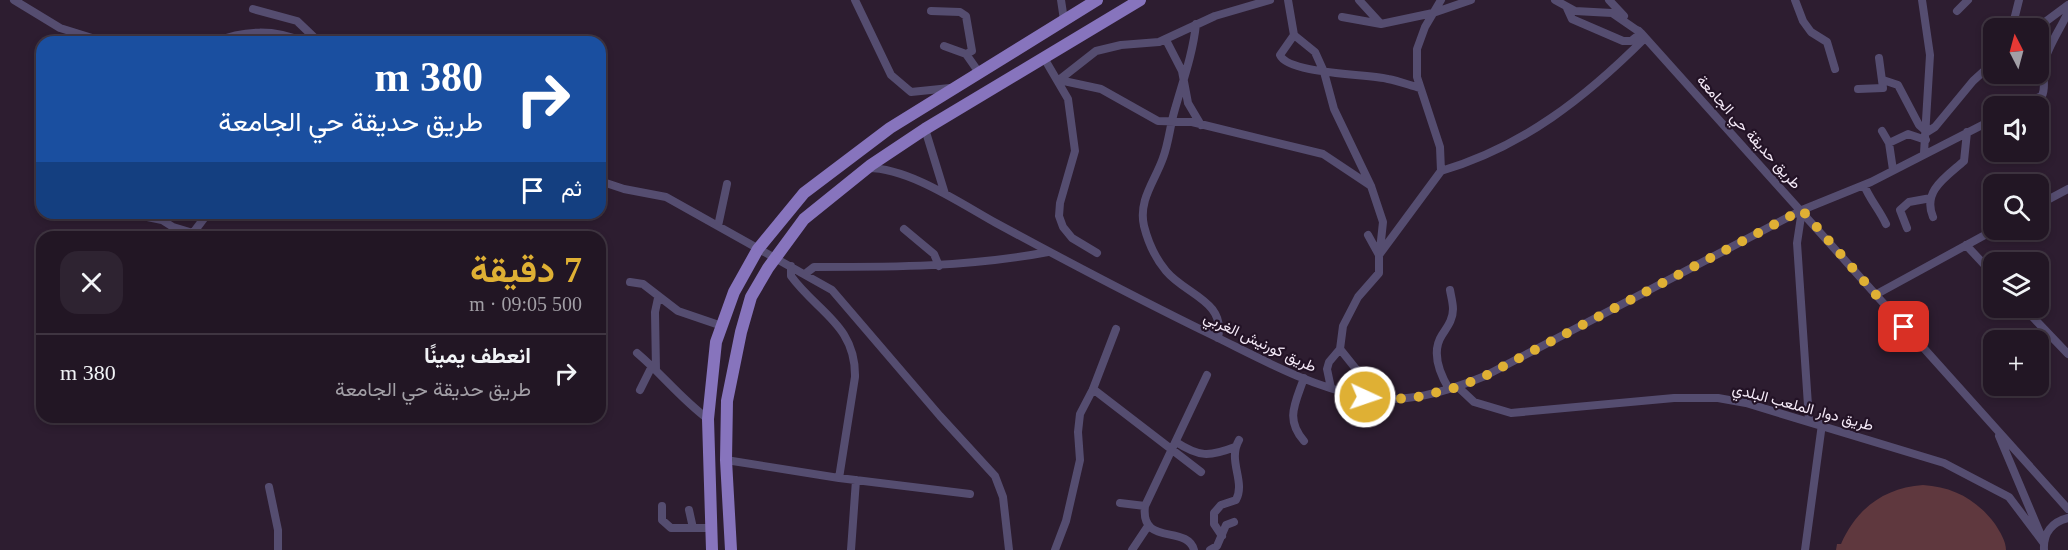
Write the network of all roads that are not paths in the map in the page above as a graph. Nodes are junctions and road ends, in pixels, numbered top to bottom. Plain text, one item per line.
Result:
1 (14, 0) edge
2 (855, 0) edge
3 (1061, 0) edge
4 (1096, 0) edge
5 (1140, 0) edge
6 (1270, 0) edge
7 (1288, 0) edge
8 (1359, 0) edge
9 (1442, 0) edge
10 (1472, 0) edge
11 (1554, 0) edge
12 (1795, 0) edge
13 (1922, 0) edge
14 (1929, 0) edge
15 (1957, 0) edge
16 (1968, 0) edge
17 (2019, 0) edge
18 (1612, 1) edge
19 (2068, 5) edge
20 (1567, 8) junction
21 (253, 9) dead end
22 (1606, 11) junction
23 (932, 12) dead end
24 (2068, 12) edge
25 (1433, 13) junction
26 (1925, 16) junction
27 (1342, 17) dead end
28 (2014, 18) edge
29 (2049, 19) edge
30 (1064, 20) junction
31 (1196, 24) junction
32 (1381, 24) junction
33 (1294, 34) junction
34 (1643, 35) junction
35 (86, 36) edge
36 (237, 36) edge
37 (290, 36) edge
38 (313, 36) edge
39 (1166, 40) junction
40 (944, 46) dead end
41 (966, 54) junction
42 (1044, 58) junction
43 (1879, 58) dead end
44 (1835, 69) dead end
45 (1324, 72) junction
46 (1983, 72) edge
47 (980, 74) junction
48 (1059, 80) junction
49 (1883, 80) junction
50 (1185, 82) junction
51 (960, 86) junction
52 (1420, 88) junction
53 (1858, 89) dead end
54 (2042, 96) edge
55 (1172, 122) junction
56 (1983, 124) edge
57 (1201, 125) junction
58 (925, 129) junction
59 (1882, 131) dead end
60 (1966, 132) junction
61 (1926, 136) junction
62 (1889, 143) junction
63 (1924, 153) junction
64 (867, 168) junction
65 (1893, 170) junction
66 (1441, 171) junction
67 (606, 183) edge
68 (728, 184) dead end
69 (1864, 185) junction
70 (1371, 186) junction
71 (2068, 189) edge
72 (945, 194) junction
73 (1931, 198) junction
74 (2049, 199) edge
75 (1802, 210) junction
76 (1933, 217) dead end
77 (157, 219) edge
78 (1886, 224) dead end
79 (718, 226) junction
80 (1907, 228) dead end
81 (904, 229) dead end
82 (186, 231) edge
83 (1368, 235) dead end
84 (1983, 236) edge
85 (1966, 245) junction
86 (758, 249) junction
87 (1048, 252) junction
88 (1097, 254) dead end
89 (1379, 255) junction
90 (776, 257) junction
91 (1983, 263) edge
92 (791, 266) junction
93 (939, 266) junction
94 (805, 274) junction
95 (630, 282) dead end
96 (1449, 290) dead end
97 (1875, 295) junction
98 (658, 298) junction
99 (2034, 318) edge
100 (722, 326) junction
101 (1116, 329) dead end
102 (1218, 338) junction
103 (1340, 349) junction
104 (637, 353) dead end
105 (2068, 354) edge
106 (654, 368) junction
107 (1207, 375) dead end
108 (1304, 378) junction
109 (1331, 388) junction
110 (1454, 388) junction
111 (1093, 389) junction
112 (640, 390) dead end
113 (1365, 397) junction
114 (708, 419) junction
115 (1809, 420) junction
116 (1822, 424) junction
117 (1995, 429) junction
118 (1304, 441) dead end
119 (1174, 446) junction
120 (726, 460) junction
121 (1201, 472) dead end
122 (839, 478) junction
123 (856, 480) junction
124 (269, 487) dead end
125 (970, 494) dead end
126 (1120, 503) dead end
127 (662, 506) dead end
128 (1145, 507) junction
129 (2068, 509) edge
130 (689, 510) dead end
131 (2068, 518) edge
132 (1234, 522) dead end
133 (1148, 526) junction
134 (693, 528) junction
135 (711, 528) junction
136 (1222, 536) junction
137 (2044, 546) edge
138 (278, 550) edge
139 (712, 550) edge
140 (731, 550) edge
141 (851, 550) edge
142 (1009, 550) edge
143 (1055, 550) edge
144 (1132, 550) edge
145 (1194, 550) edge
146 (1210, 550) edge
147 (1805, 550) edge

1 - 35 street
2 - 51 street
3 - 30 street
4 - 30 main road
5 - 42 main road
6 - 31 street
7 - 33 street
8 - 32 street
9 - 25 street
10 - 25 street
11 - 20 street, طريق حديقة حي الجامعة
12 - 44 street
13 - 26 street
14 - 26 street
15 - 16 street
17 - 28 street
18 - 22 street
18 - 34 street
19 - 29 street
20 - 22 street, طريق حديقة حي الجامعة
20 - 34 street
21 - 38 street
22 - 34 street, طريق حديقة حي الجامعة
23 - 41 street
24 - 54 street
25 - 32 street
25 - 52 street
26 - 61 street
27 - 32 street
30 - 47 main road
31 - 39 street
31 - 50 street
33 - 45 street
33 - 45 street
34 - 66 street
34 - 75 street, طريق حديقة حي الجامعة
36 - 37 street
39 - 48 street
39 - 50 street
40 - 41 street
41 - 47 street
42 - 48 street
42 - 58 main road
43 - 49 street
45 - 52 street
45 - 70 street
46 - 61 street
47 - 51 main road
48 - 55 street
48 - 88 street
49 - 53 street
49 - 61 street
50 - 55 street
50 - 57 street
51 - 86 main road
52 - 66 street
55 - 57 street
55 - 102 street
56 - 60 street, طريق كورنيش الغربي
57 - 70 street
58 - 64 main road
58 - 72 street
59 - 62 street
60 - 63 street, طريق كورنيش الغربي
60 - 73 street
61 - 62 street
61 - 63 street
62 - 65 street
63 - 65 street, طريق كورنيش الغربي
64 - 72 street, طريق كورنيش الغربي
64 - 90 main road
65 - 69 street, طريق كورنيش الغربي
66 - 89 street
67 - 79 street
68 - 79 street
69 - 75 street, طريق كورنيش الغربي
69 - 78 street
70 - 89 street
71 - 74 street
72 - 87 street, طريق كورنيش الغربي
73 - 76 street
73 - 80 street
75 - 97 street, طريق حديقة حي الجامعة
75 - 110 street, طريق كورنيش الغربي
75 - 115 street
77 - 82 street
79 - 86 street
81 - 93 street
83 - 89 street
84 - 85 street
85 - 91 street
85 - 97 street
86 - 90 street
86 - 100 main road
87 - 93 street
87 - 102 street, طريق كورنيش الغربي
89 - 103 street
90 - 92 street
90 - 120 main road
92 - 94 street
92 - 122 street
93 - 94 street
94 - 142 street
95 - 98 street
96 - 110 street
97 - 117 street, طريق حديقة حي الجامعة
98 - 100 street
98 - 106 street
99 - 105 street
100 - 114 main road
101 - 111 street
102 - 108 street, طريق كورنيش الغربي
103 - 109 street
103 - 113 street
104 - 106 street
106 - 112 street
106 - 114 street
107 - 119 street
108 - 109 street, طريق كورنيش الغربي
108 - 118 street
109 - 113 street, طريق كورنيش الغربي
110 - 113 street, طريق كورنيش الغربي
110 - 115 street, طريق دوار الملعب البلدي
111 - 119 street
111 - 143 street
114 - 135 main road
115 - 116 street, طريق دوار الملعب البلدي
116 - 137 street, طريق دوار الملعب البلدي
116 - 147 street
117 - 129 street, طريق حديقة حي الجامعة
117 - 137 street, طريق حديقة حي الجامعة
119 - 121 street
119 - 128 street
119 - 136 street
120 - 122 street
120 - 140 main road
122 - 123 street
123 - 125 street
123 - 141 street
124 - 138 street
126 - 128 street
127 - 134 street
128 - 133 street
130 - 134 street
131 - 137 street
132 - 136 street
133 - 144 street
133 - 145 street
134 - 135 street
135 - 139 main road
136 - 146 street

